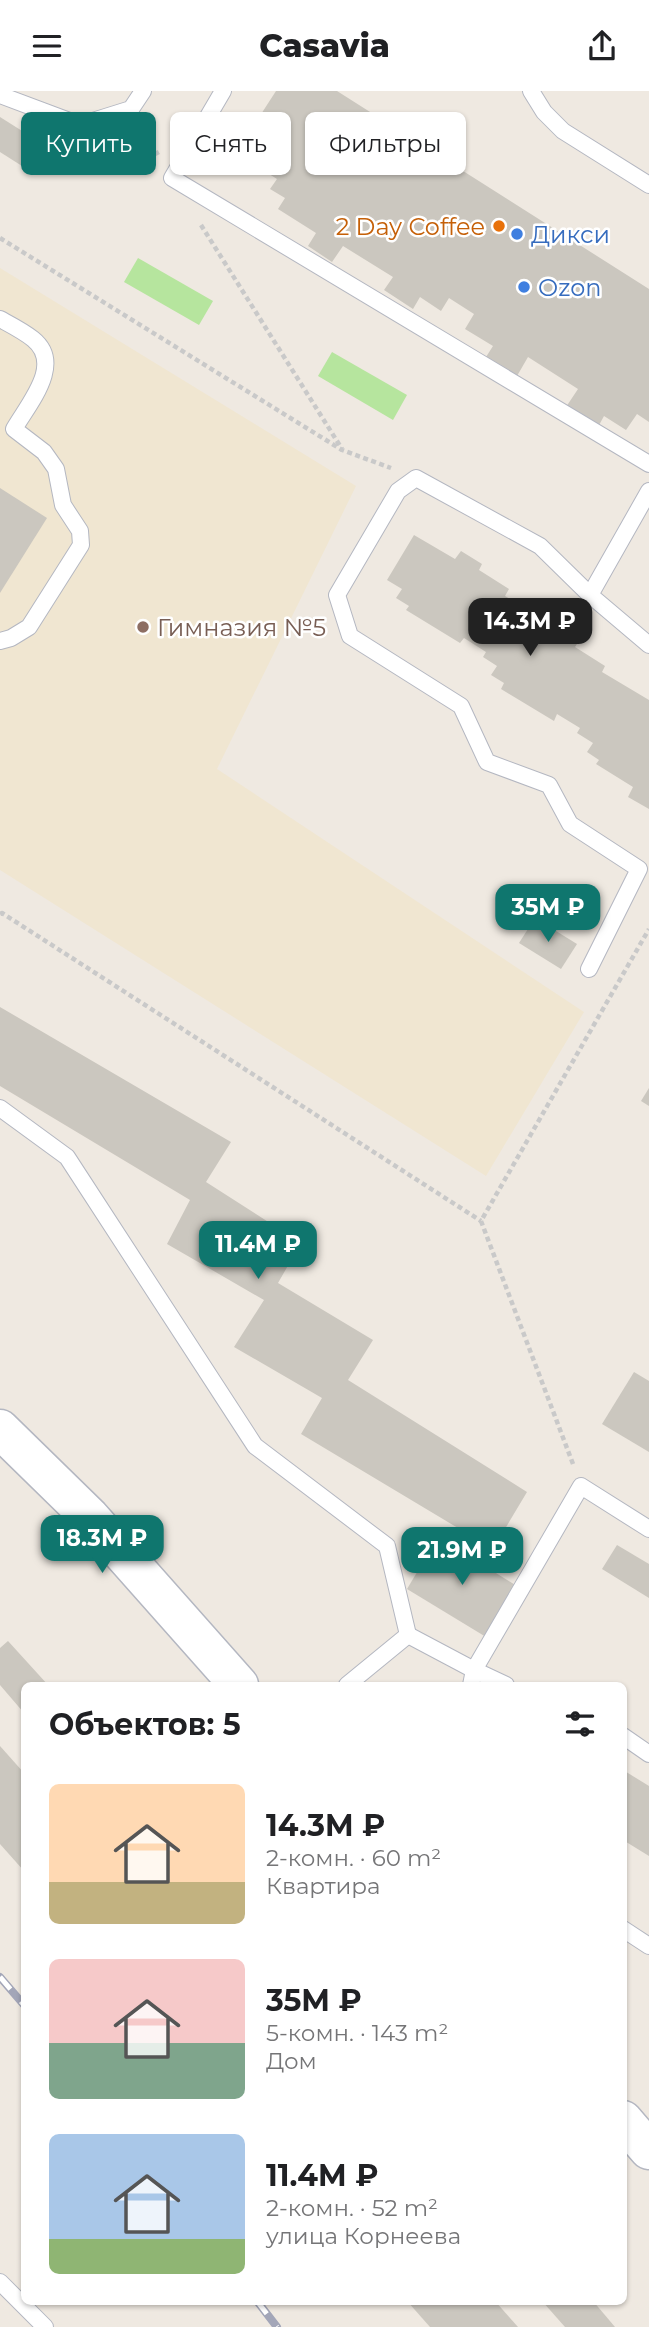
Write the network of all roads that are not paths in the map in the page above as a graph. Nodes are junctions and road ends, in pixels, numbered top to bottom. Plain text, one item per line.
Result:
1 (143, 91) edge
2 (223, 91) edge
3 (531, 91) edge
4 (0, 95) edge
5 (649, 185) edge
6 (0, 319) edge
7 (649, 464) edge
8 (649, 491) edge
9 (590, 595) junction
10 (0, 641) edge
11 (649, 645) edge
12 (589, 969) dead end
13 (0, 1108) edge
14 (0, 1429) edge
15 (649, 1529) edge
16 (408, 1635) junction
17 (472, 1677) edge
18 (236, 1682) edge
19 (351, 1682) edge
20 (493, 1682) edge
21 (627, 1739) edge
22 (649, 1754) edge
23 (627, 1931) edge
24 (649, 1945) edge
25 (627, 2125) edge
26 (649, 2150) edge
27 (0, 2282) edge
28 (21, 2303) edge
29 (23, 2305) edge
30 (45, 2327) edge

1 - 4 lane
2 - 7 lane
3 - 5 lane
6 - 10 lane
8 - 9 lane
9 - 11 lane
9 - 12 lane
13 - 16 lane
14 - 18 street
15 - 17 lane
16 - 17 lane
16 - 19 lane
17 - 20 lane
21 - 22 lane
23 - 24 lane
25 - 26 street
27 - 28 lane
29 - 30 lane

